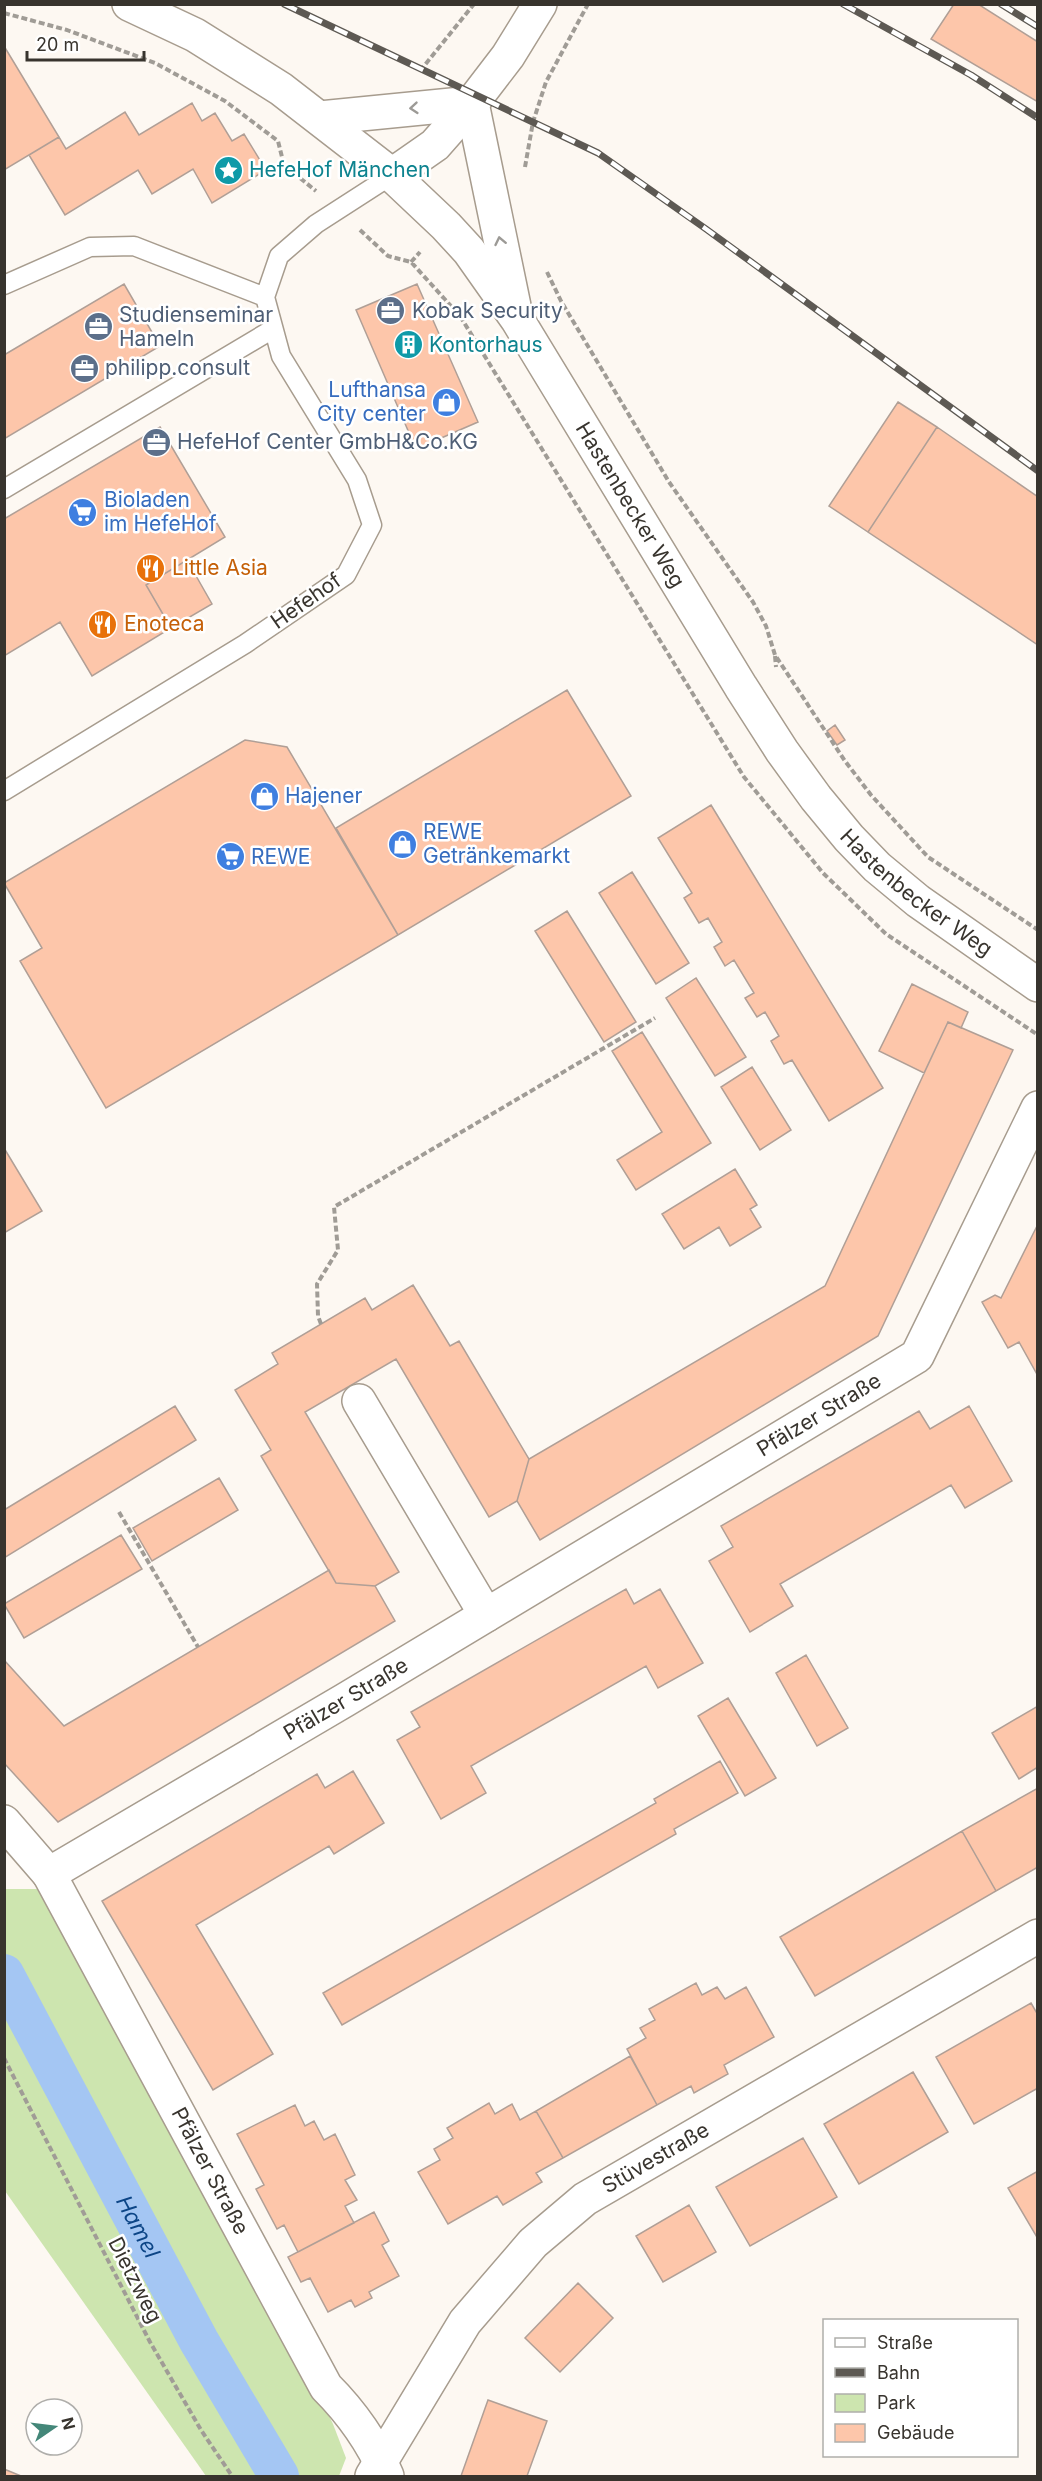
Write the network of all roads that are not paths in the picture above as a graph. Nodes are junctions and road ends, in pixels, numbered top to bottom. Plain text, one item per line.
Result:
1 (129, 4) edge
2 (540, 4) edge
3 (472, 103) junction
4 (320, 118) junction
5 (392, 175) junction
6 (4, 285) edge
7 (265, 297) junction
8 (517, 319) junction
9 (273, 330) junction
10 (4, 489) edge
11 (4, 791) edge
12 (1038, 985) edge
13 (1038, 1108) edge
14 (359, 1401) dead end
15 (486, 1615) junction
16 (4, 1822) edge
17 (49, 1874) junction
18 (1035, 1944) edge
19 (380, 2472) edge

1 - 4 street, Hastenbecker Weg
2 - 3 street
3 -> 4 street
3 - 5 street
8 -> 3 street
4 - 5 street, Hastenbecker Weg
5 - 7 lane
5 - 8 street, Hastenbecker Weg
6 - 7 lane
7 - 9 lane, Hefehof
8 - 12 street, Hastenbecker Weg
9 - 10 lane
9 - 11 lane, Hefehof
13 - 15 street, Pfälzer Straße
14 - 15 street
15 - 17 street, Pfälzer Straße
16 - 17 street, Pfälzer Straße
17 - 19 street, Pfälzer Straße
18 - 19 street, Stüvestraße

